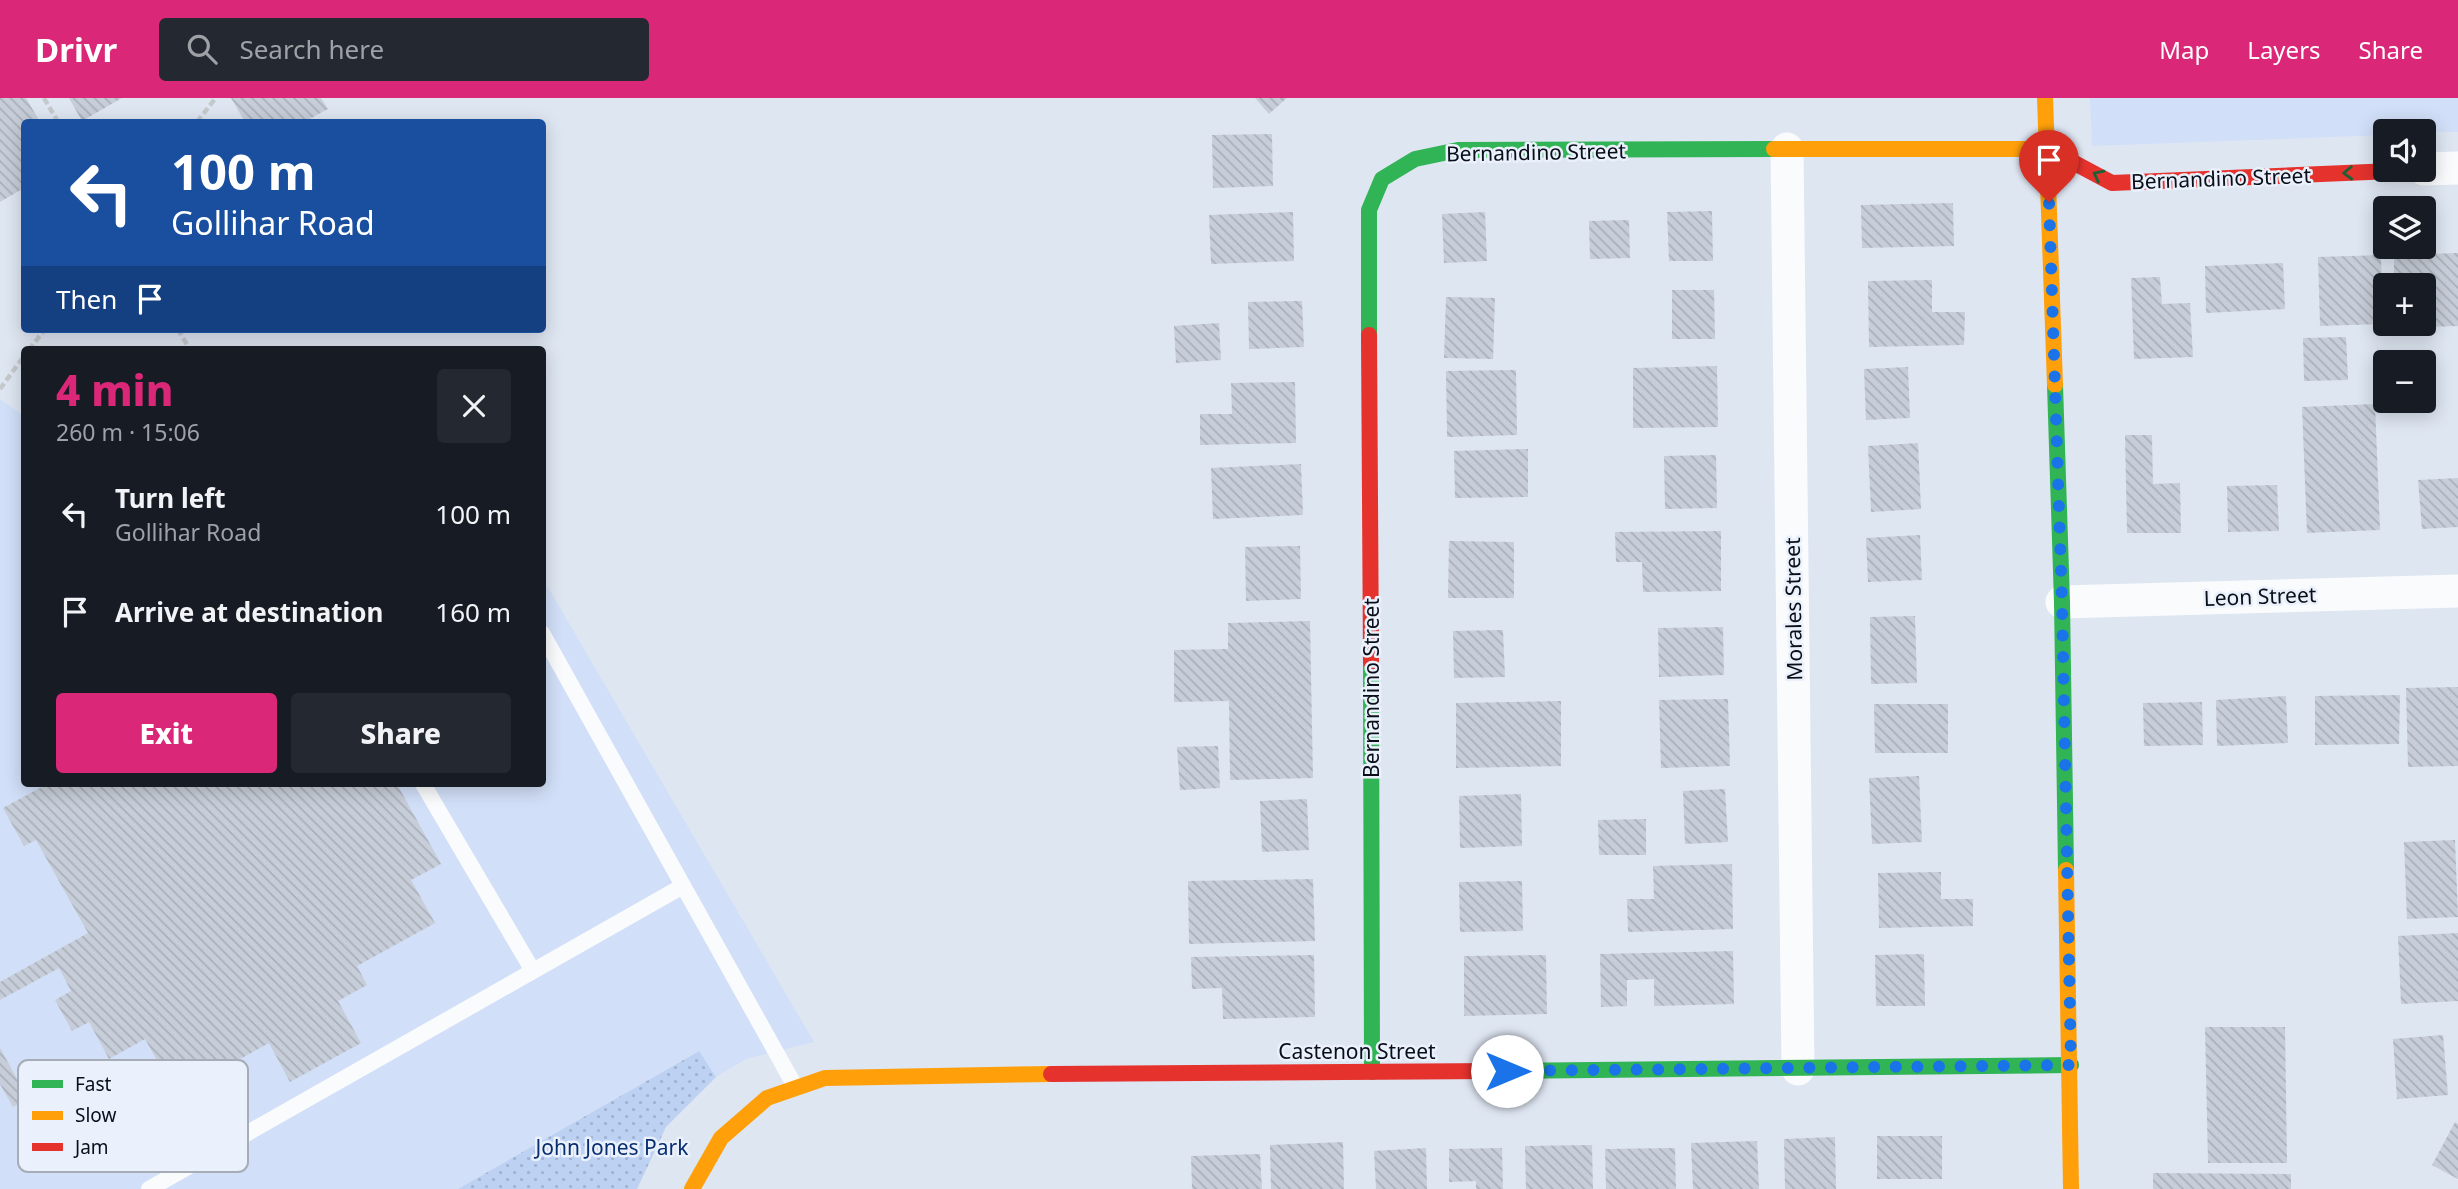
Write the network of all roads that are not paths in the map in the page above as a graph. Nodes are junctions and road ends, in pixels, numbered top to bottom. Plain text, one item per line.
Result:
1 (2045, 98) edge
2 (1787, 149) junction
3 (2047, 149) junction
4 (2458, 168) edge
5 (2436, 169) edge
6 (2373, 172) edge
7 (2458, 591) edge
8 (2062, 602) junction
9 (546, 640) edge
10 (425, 787) edge
11 (683, 886) junction
12 (533, 971) junction
13 (2071, 1065) junction
14 (1798, 1069) junction
15 (1373, 1072) junction
16 (796, 1088) junction
17 (248, 1133) edge
18 (179, 1172) edge
19 (149, 1189) edge
20 (692, 1189) edge
21 (2071, 1189) edge

1 - 3 street
2 - 3 street, Bernandino Street
2 - 14 street, Morales Street
2 - 15 street, Bernandino Street
6 -> 3 street, Bernandino Street
3 - 8 street
4 - 5 street
7 - 8 street, Leon Street
8 - 13 street
9 - 11 lane
10 - 12 lane
11 - 12 lane
11 - 16 lane
12 - 17 lane
13 - 14 street, Castenon Street
13 - 21 street
14 - 15 street, Castenon Street
15 - 16 street, Castenon Street
16 - 20 street, Castenon Street
18 - 19 lane

